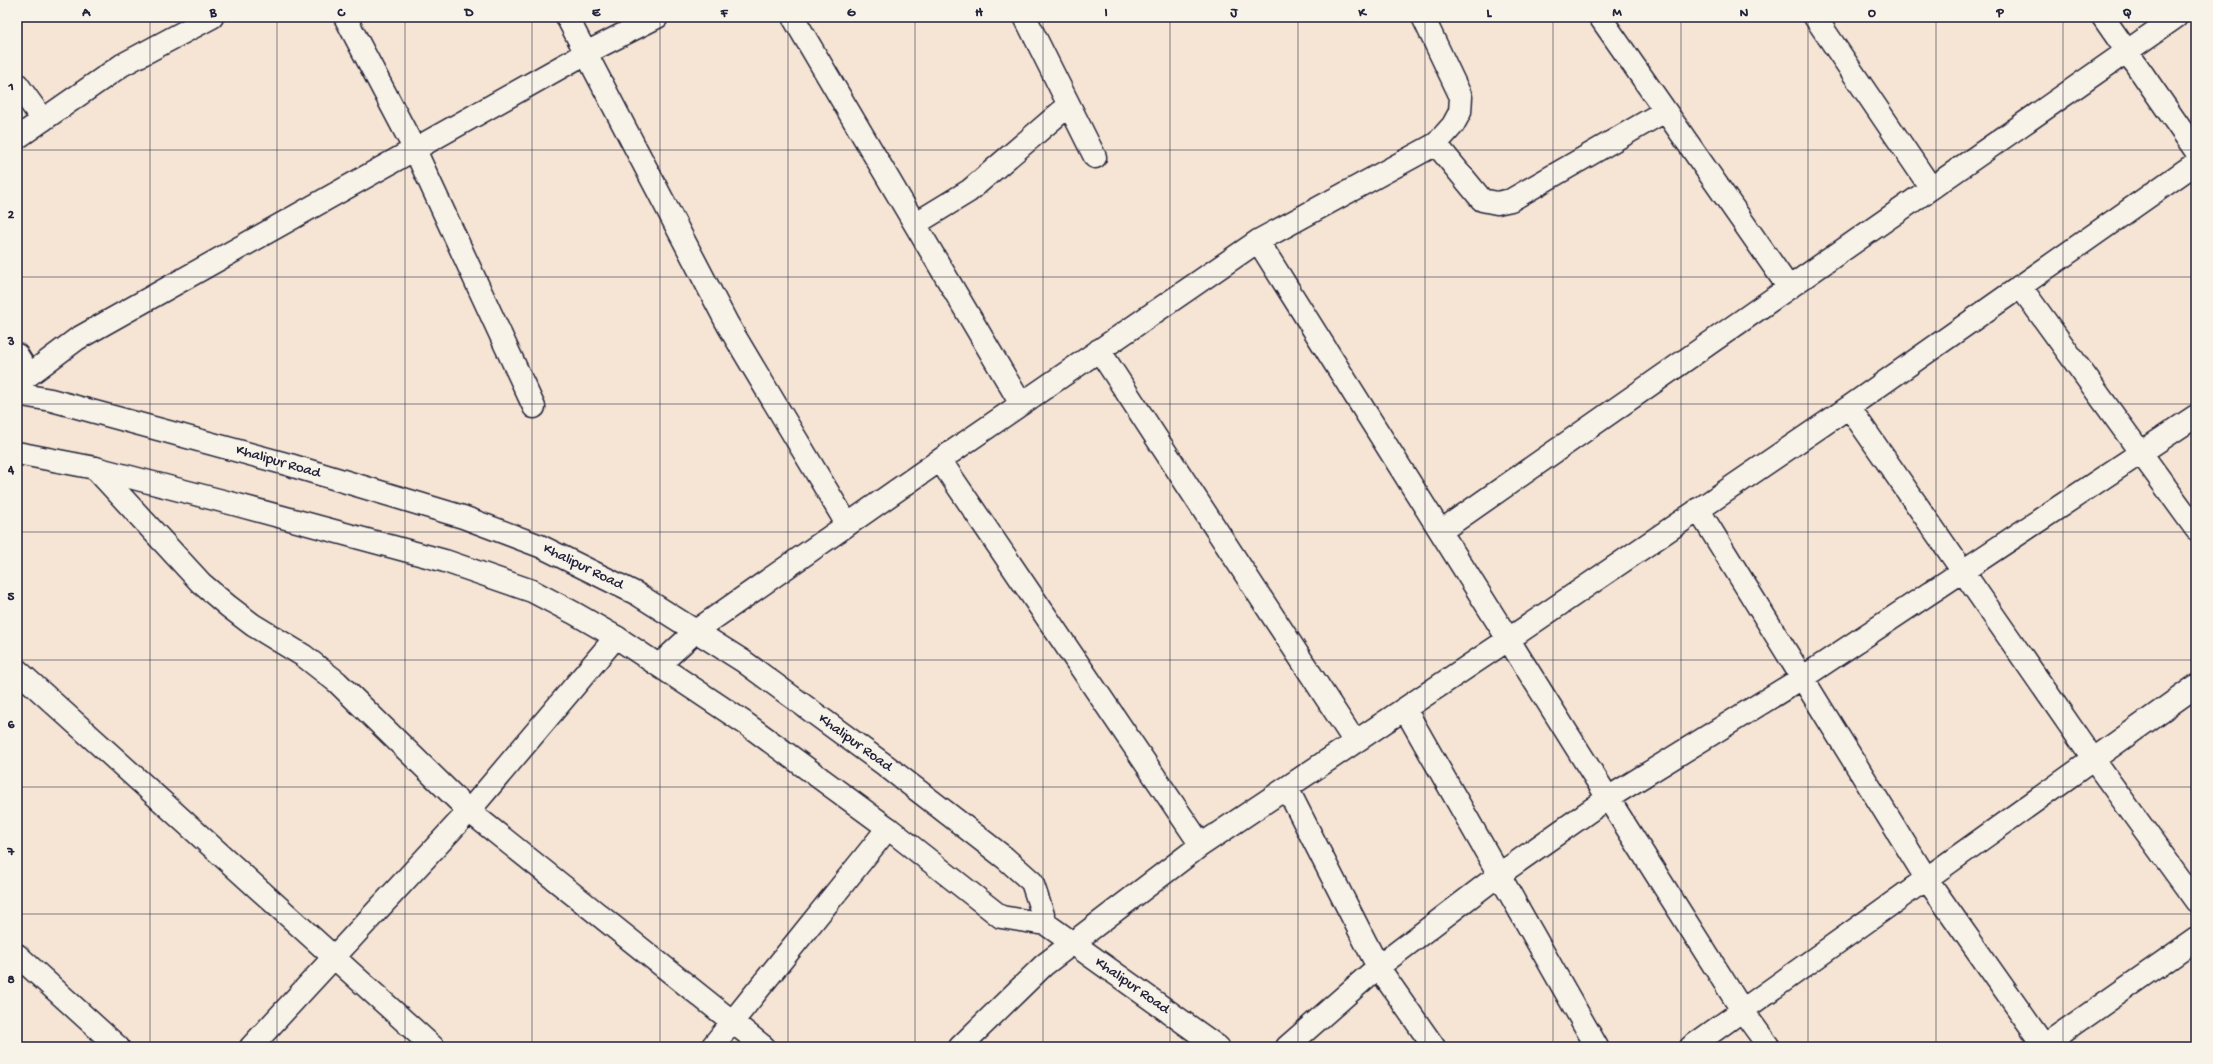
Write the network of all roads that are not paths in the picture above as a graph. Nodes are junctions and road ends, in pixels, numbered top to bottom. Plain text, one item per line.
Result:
1 (212, 17) edge
2 (344, 17) edge
3 (567, 17) edge
4 (657, 17) edge
5 (793, 17) edge
6 (1025, 17) edge
7 (1423, 17) edge
8 (1600, 17) edge
9 (1815, 17) edge
10 (2103, 17) edge
11 (2176, 17) edge
12 (2127, 51) junction
13 (586, 53) junction
14 (17, 84) edge
15 (1069, 105) junction
16 (1665, 111) junction
17 (43, 120) junction
18 (17, 138) edge
19 (1436, 144) junction
20 (415, 150) junction
21 (2196, 151) edge
22 (1095, 157) dead end
23 (2196, 163) edge
24 (1931, 188) junction
25 (915, 224) junction
26 (1258, 240) junction
27 (2020, 286) junction
28 (1789, 288) junction
29 (1099, 350) junction
30 (17, 355) edge
31 (23, 379) edge
32 (17, 394) edge
33 (1021, 404) junction
34 (534, 407) dead end
35 (1849, 407) junction
36 (2196, 416) edge
37 (17, 453) edge
38 (2141, 453) junction
39 (940, 460) junction
40 (96, 468) junction
41 (1698, 509) junction
42 (847, 524) junction
43 (2196, 529) edge
44 (1441, 531) junction
45 (1963, 572) junction
46 (697, 630) junction
47 (616, 637) junction
48 (1509, 639) junction
49 (659, 665) junction
50 (17, 670) edge
51 (1802, 678) junction
52 (2196, 686) edge
53 (1405, 709) junction
54 (1355, 742) junction
55 (2093, 759) junction
56 (1287, 788) junction
57 (1608, 798) junction
58 (470, 811) junction
59 (888, 828) junction
60 (1201, 846) junction
61 (1500, 874) junction
62 (1926, 878) junction
63 (2196, 901) edge
64 (1046, 924) junction
65 (2196, 939) edge
66 (1073, 944) junction
67 (17, 955) edge
68 (335, 956) junction
69 (1378, 967) junction
70 (1742, 1010) junction
71 (734, 1022) junction
72 (965, 1046) edge
73 (2044, 1046) edge
74 (118, 1047) edge
75 (251, 1047) edge
76 (433, 1047) edge
77 (712, 1047) edge
78 (764, 1047) edge
79 (1218, 1047) edge
80 (1287, 1047) edge
81 (1434, 1047) edge
82 (1597, 1047) edge
83 (1691, 1047) edge
84 (1769, 1047) edge

1 - 17 street
2 - 20 street
3 - 13 street
4 - 13 street
5 - 25 street
6 - 15 street
7 - 19 street
8 - 16 street
9 - 24 street
10 - 12 street
11 - 12 street
12 - 21 street
12 - 24 street
13 - 20 street
13 - 42 street
14 - 17 street
15 - 22 street
15 - 25 street
16 - 19 street
16 - 28 street
17 - 18 street
19 - 26 street
20 - 31 street
20 - 34 street
23 - 27 street
24 - 28 street
25 - 33 street
26 - 29 street
26 - 44 street
27 - 35 street
27 - 38 street
28 - 44 street
29 - 33 street
29 - 54 street
30 - 31 street
32 - 46 street, Khalipur Road
33 - 39 street
35 - 41 street
35 - 45 street
36 - 38 street
37 - 40 street, Khalipur Road
38 - 43 street
38 - 45 street
39 - 42 street
39 - 60 street
40 - 47 street, Khalipur Road
40 - 58 street
41 - 48 street
41 - 51 street
42 - 46 street
44 - 48 street
45 - 51 street
45 - 55 street
46 - 49 street
46 - 64 street, Khalipur Road
47 - 49 street, Khalipur Road
47 - 58 street
48 - 53 street
48 - 57 street
49 - 59 street, Khalipur Road
50 - 68 street
51 - 57 street
51 - 62 street
52 - 55 street
53 - 54 street
53 - 61 street
54 - 56 street
55 - 62 street
55 - 63 street
56 - 60 street
56 - 69 street
57 - 61 street
57 - 70 street
58 - 68 street
58 - 71 street
59 - 64 street, Khalipur Road
59 - 71 street
60 - 66 street
61 - 69 street
61 - 82 street
62 - 70 street
62 - 73 street
64 - 66 street, Khalipur Road
65 - 73 street
66 - 72 street
66 - 79 street, Khalipur Road
67 - 74 street
68 - 75 street
68 - 76 street
69 - 80 street
69 - 81 street
70 - 83 street
70 - 84 street
71 - 77 street
71 - 78 street

